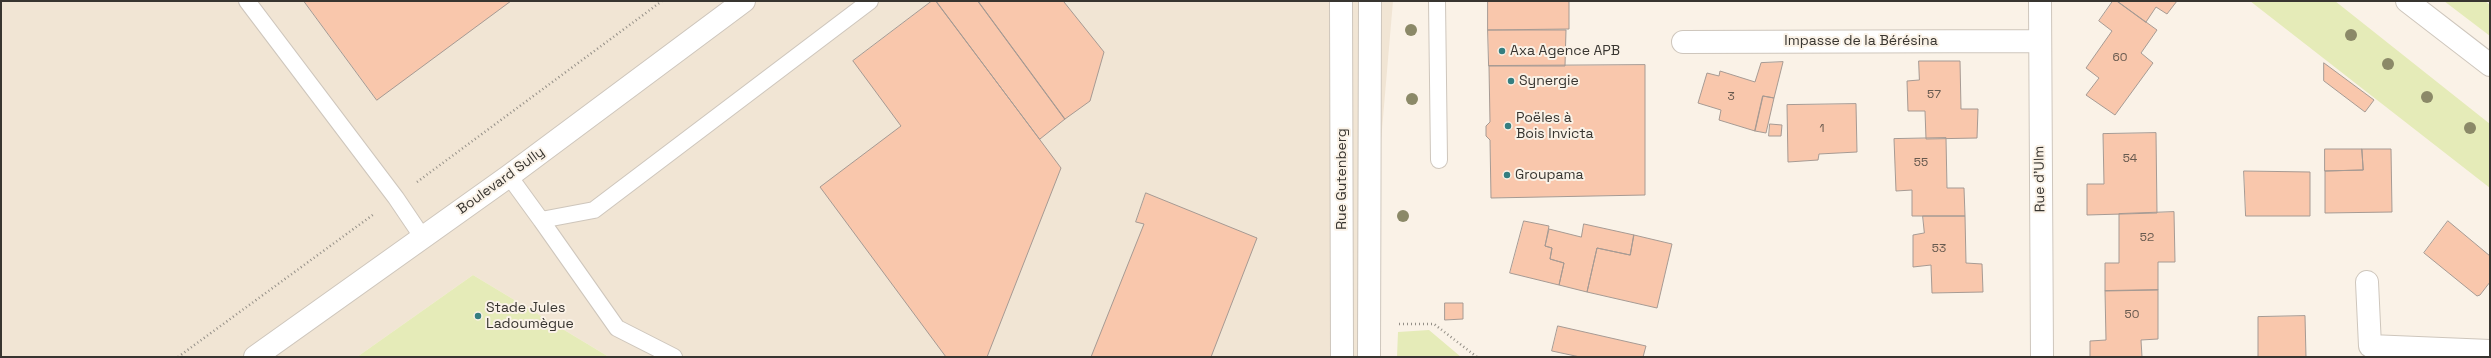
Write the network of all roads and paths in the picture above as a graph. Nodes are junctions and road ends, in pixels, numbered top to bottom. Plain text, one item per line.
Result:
1 (247, 1) edge
2 (662, 1) edge
3 (744, 1) edge
4 (870, 1) edge
5 (1341, 1) edge
6 (1370, 1) edge
7 (1437, 1) edge
8 (2040, 1) edge
9 (2407, 1) edge
10 (2039, 41) junction
11 (1683, 42) dead end
12 (2490, 65) edge
13 (1439, 160) dead end
14 (509, 176) junction
15 (396, 198) junction
16 (541, 220) junction
17 (423, 238) junction
18 (2367, 282) dead end
19 (1369, 323) junction
20 (2490, 351) edge
21 (178, 357) edge
22 (255, 357) edge
23 (674, 357) edge
24 (1342, 357) edge
25 (1369, 357) edge
26 (1477, 357) edge
27 (2042, 357) edge

1 - 15 lane
2 - 15 path
3 - 14 main road, Boulevard Sully
4 - 16 lane
5 - 24 main road, Rue Gutenberg
6 - 19 main road, Rue Gutenberg
7 - 13 lane
8 - 10 main road, Rue d'Ulm
9 - 12 main road
10 - 11 main road, Impasse de la Bérésina
10 - 27 main road, Rue d'Ulm
14 - 16 lane
14 - 17 main road, Boulevard Sully
15 - 17 lane
15 - 21 path
16 - 23 lane
17 - 22 main road, Boulevard Sully
18 - 20 main road
19 - 25 main road, Rue Gutenberg
19 - 26 path

